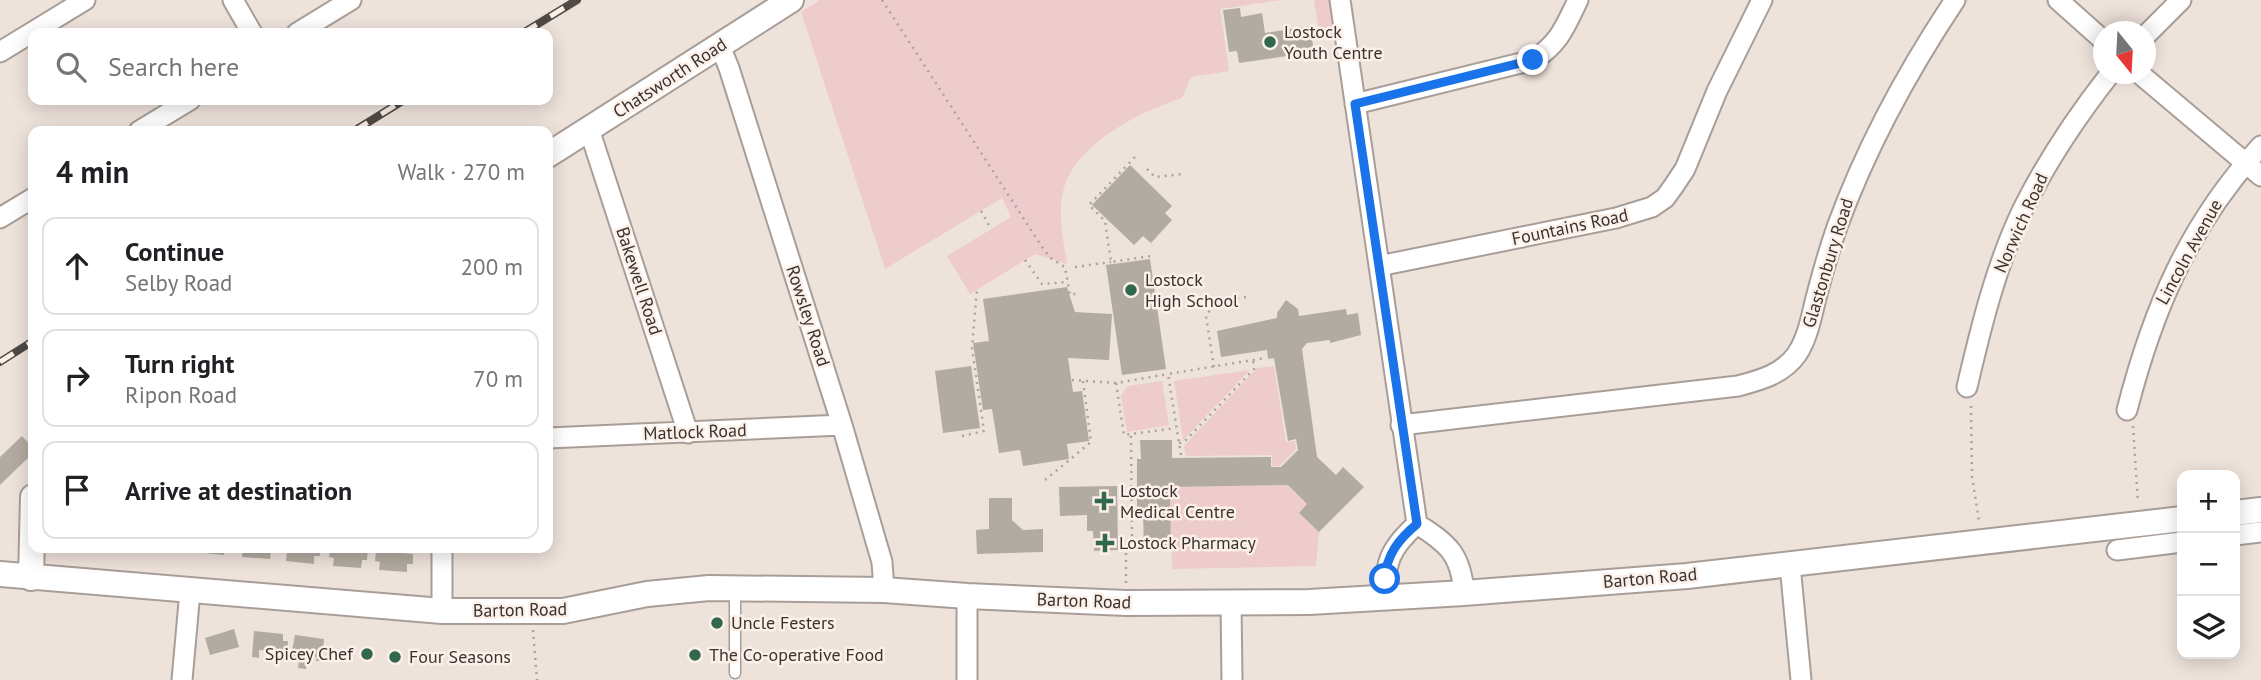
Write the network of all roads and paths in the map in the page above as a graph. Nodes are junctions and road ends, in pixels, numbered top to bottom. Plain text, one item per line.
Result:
1 (85, 0) edge
2 (233, 0) edge
3 (351, 0) edge
4 (791, 0) edge
5 (881, 0) edge
6 (1340, 0) edge
7 (1578, 0) edge
8 (1762, 0) edge
9 (1955, 0) edge
10 (2059, 0) edge
11 (2181, 0) edge
12 (2156, 24) edge
13 (39, 28) edge
14 (249, 28) edge
15 (305, 28) edge
16 (2093, 31) edge
17 (28, 35) edge
18 (720, 46) junction
19 (0, 52) edge
20 (2103, 84) edge
21 (2152, 84) edge
22 (1355, 104) junction
23 (182, 105) edge
24 (147, 126) edge
25 (589, 129) junction
26 (2261, 146) edge
27 (553, 152) edge
28 (1135, 157) dead end
29 (2246, 163) junction
30 (1147, 169) dead end
31 (1182, 174) dead end
32 (2261, 176) edge
33 (28, 201) edge
34 (981, 211) dead end
35 (0, 218) edge
36 (991, 229) dead end
37 (1152, 256) dead end
38 (1025, 260) dead end
39 (1111, 262) junction
40 (1075, 267) dead end
41 (1379, 267) junction
42 (1068, 282) junction
43 (977, 289) dead end
44 (1080, 293) dead end
45 (1247, 296) dead end
46 (1265, 358) dead end
47 (1253, 360) junction
48 (1214, 367) junction
49 (1168, 374) junction
50 (1072, 380) dead end
51 (1083, 381) junction
52 (1116, 383) junction
53 (1967, 387) joint
54 (2127, 410) joint
55 (842, 425) junction
56 (1401, 425) junction
57 (1176, 428) junction
58 (688, 433) junction
59 (1130, 434) junction
60 (962, 436) dead end
61 (553, 438) edge
62 (1179, 443) junction
63 (1181, 455) dead end
64 (1045, 480) dead end
65 (2261, 510) edge
66 (2240, 512) edge
67 (1417, 524) junction
68 (2141, 524) junction
69 (2176, 531) edge
70 (2261, 532) edge
71 (2240, 534) edge
72 (1981, 542) junction
73 (2117, 550) dead end
74 (32, 553) edge
75 (442, 553) edge
76 (1790, 565) junction
77 (0, 574) edge
78 (31, 578) junction
79 (1125, 583) dead end
80 (735, 588) junction
81 (884, 590) junction
82 (190, 591) junction
83 (1464, 593) junction
84 (967, 596) junction
85 (1386, 598) junction
86 (1231, 603) junction
87 (442, 611) junction
88 (533, 612) junction
89 (735, 673) dead end
90 (182, 680) edge
91 (537, 680) edge
92 (967, 680) edge
93 (1232, 680) edge
94 (1801, 680) edge

1 - 13 street
2 - 14 street
3 - 15 street
4 - 18 street, Chatsworth Road
5 - 42 path
6 - 22 street
7 - 22 street
8 - 41 street, Fountains Road
9 - 56 street, Glastonbury Road
10 - 16 street
11 - 12 street
17 - 19 street
18 - 25 street, Chatsworth Road
18 - 55 street, Rowsley Road
20 - 53 street, Norwich Road
21 - 29 street
22 - 41 street
23 - 24 street
25 - 27 street, Chatsworth Road
25 - 58 street, Bakewell Road
26 - 29 street, Lincoln Avenue
28 - 39 path
29 - 32 street
29 - 54 street, Lincoln Avenue
30 - 31 path
33 - 35 street
34 - 36 path
37 - 39 path
38 - 42 path
39 - 40 path
41 - 56 street
42 - 44 path
43 - 60 path
45 - 48 path
46 - 47 path
47 - 48 path
47 - 62 path
48 - 49 path
49 - 52 path
49 - 57 path
50 - 51 path
51 - 52 path
51 - 64 path
52 - 59 path
53 - 72 path
54 - 68 path
55 - 58 street, Matlock Road
55 - 81 street, Rowsley Road
56 - 67 street
57 - 59 path
57 - 62 path
58 - 61 street, Matlock Road
59 - 79 path
62 - 63 path
65 - 66 street
67 - 83 street
67 - 85 street
68 - 69 street, Barton Road
68 - 72 street, Barton Road
69 - 73 street
70 - 71 street
72 - 76 street, Barton Road
74 - 78 street
75 - 87 street
76 - 83 street, Barton Road
76 - 94 street
77 - 78 street, Barton Road
78 - 82 street, Barton Road
80 - 81 street, Barton Road
80 - 88 street, Barton Road
80 - 89 lane
81 - 84 street, Barton Road
82 - 87 street, Barton Road
82 - 90 street
83 - 85 street, Barton Road
84 - 86 street, Barton Road
84 - 92 street
85 - 86 street, Barton Road
86 - 93 street
87 - 88 street, Barton Road
88 - 91 path

